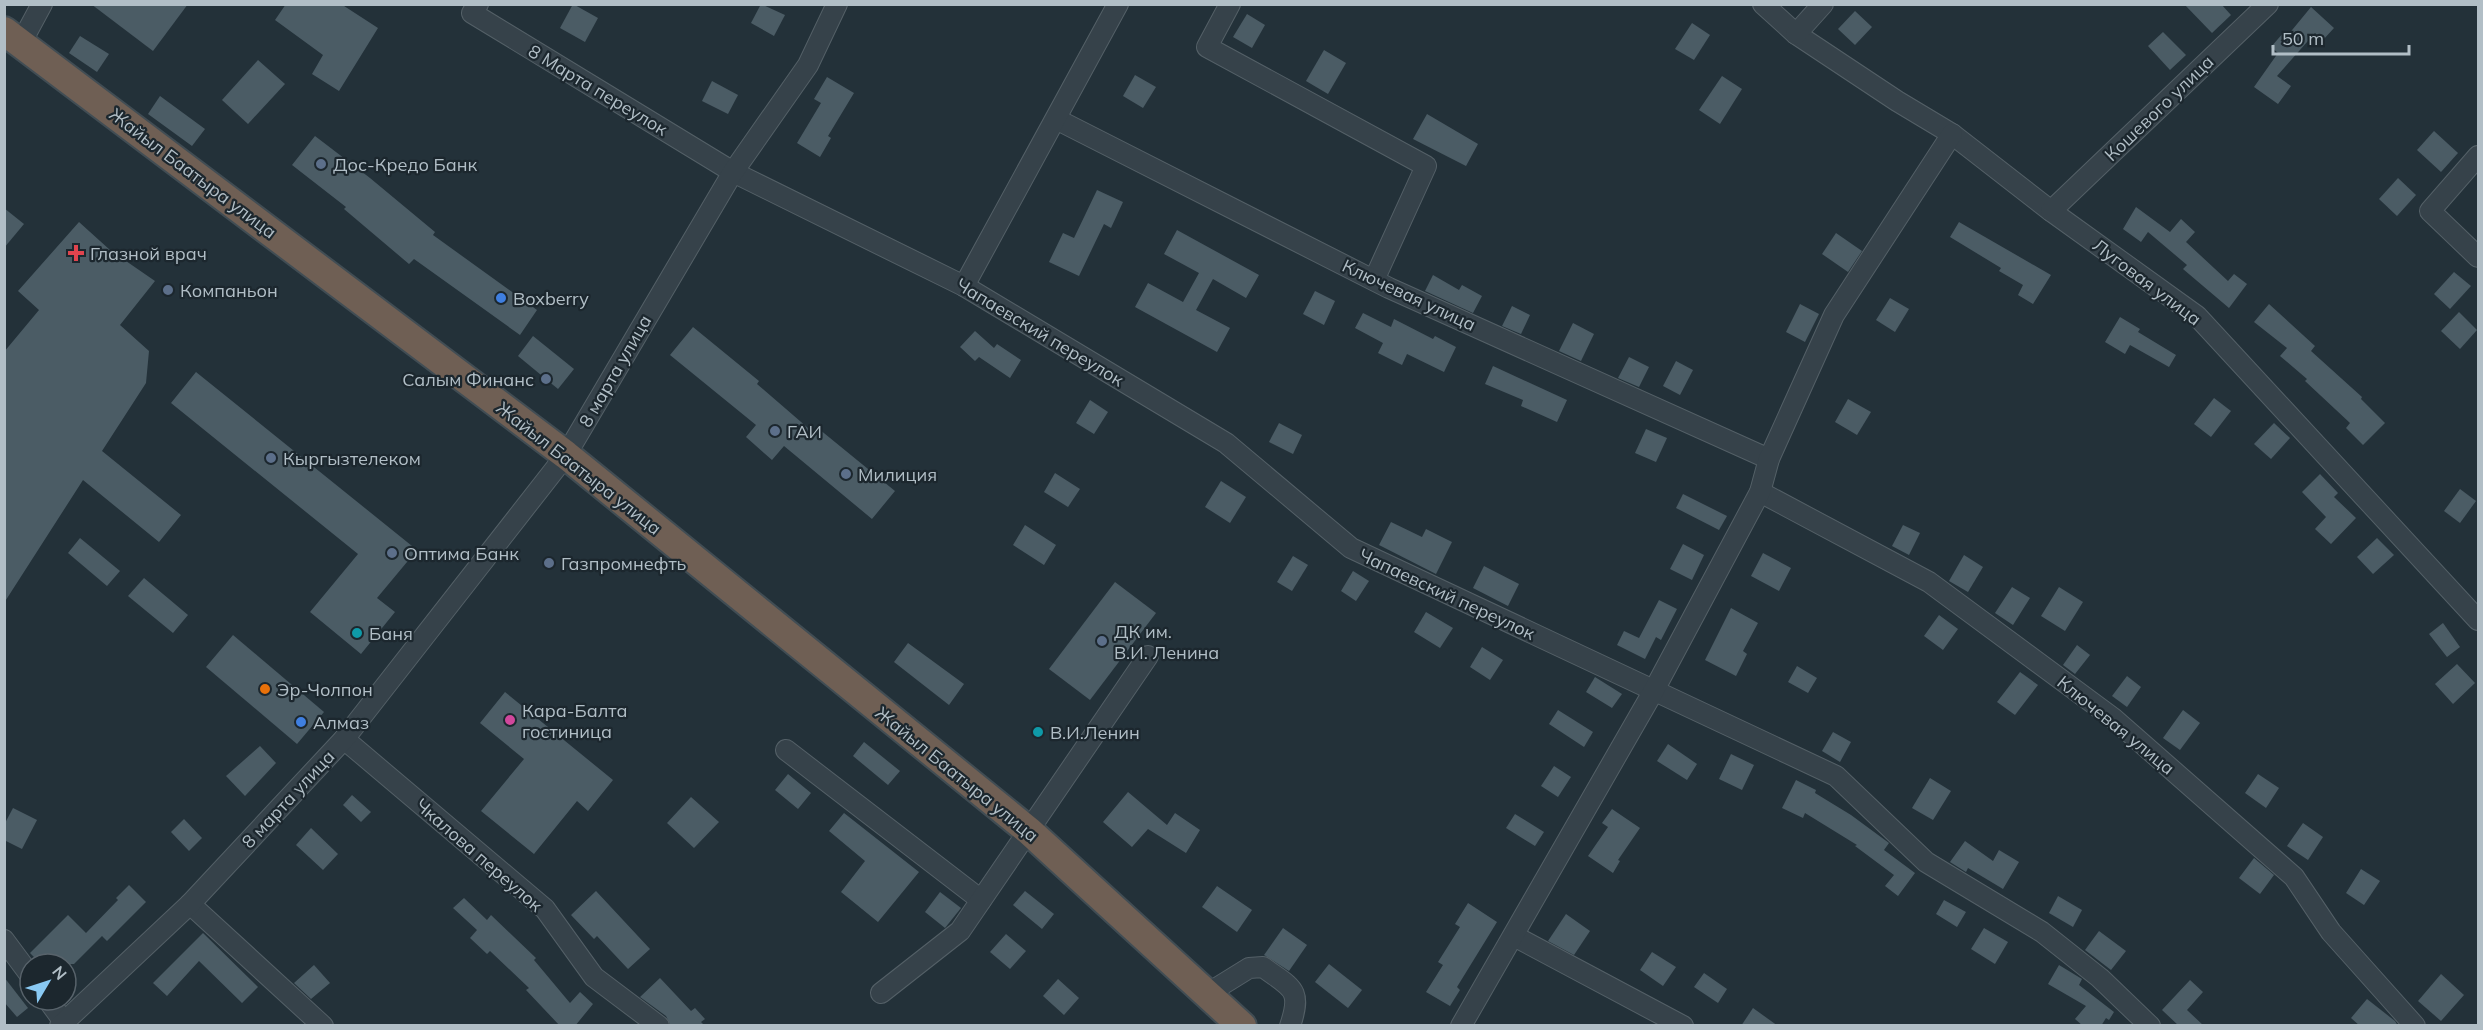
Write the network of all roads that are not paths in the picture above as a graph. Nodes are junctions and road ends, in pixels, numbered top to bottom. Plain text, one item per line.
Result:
1 (42, 4) edge
2 (477, 4) edge
3 (837, 4) edge
4 (1118, 4) edge
5 (1230, 4) edge
6 (1763, 4) edge
7 (1823, 4) edge
8 (2268, 4) edge
9 (1796, 34) junction
10 (13, 37) edge
11 (1056, 118) junction
12 (1952, 134) junction
13 (2478, 156) edge
14 (733, 172) junction
15 (2051, 211) junction
16 (2478, 257) edge
17 (1374, 280) junction
18 (964, 286) junction
19 (566, 455) junction
20 (1769, 459) junction
21 (1760, 492) junction
22 (2478, 620) edge
23 (1148, 656) dead end
24 (1653, 692) junction
25 (344, 739) junction
26 (786, 750) dead end
27 (1029, 831) junction
28 (981, 900) junction
29 (190, 904) junction
30 (1514, 936) junction
31 (4, 940) edge
32 (18, 959) edge
33 (881, 993) dead end
34 (1207, 994) junction
35 (62, 1024) edge
36 (323, 1026) edge
37 (659, 1026) edge
38 (1242, 1026) edge
39 (1290, 1026) edge
40 (1461, 1026) edge
41 (1683, 1026) edge
42 (2150, 1026) edge
43 (2415, 1026) edge

1 - 10 street
2 - 14 street, 8 Марта переулок
3 - 14 street, 8 марта улица
4 - 11 street
5 - 17 street
6 - 9 street, Луговая улица
7 - 9 street
8 - 15 street, Кошевого улица
9 - 12 street, Луговая улица
10 - 19 highway, Жайыл Баатыра улица
11 - 17 street, Ключевая улица
11 - 18 street
12 - 15 street, Луговая улица
12 - 20 street
13 - 16 street
14 - 18 street, Чапаевский переулок
14 - 19 street, 8 марта улица
15 - 22 street, Луговая улица
17 - 20 street, Ключевая улица
18 - 24 street, Чапаевский переулок
19 - 25 street, 8 марта улица
19 - 27 highway, Жайыл Баатыра улица
20 - 21 street
21 - 24 street
21 - 43 street, Ключевая улица
23 - 27 street
24 - 30 street
24 - 42 street, Чапаевский переулок
25 - 29 street, 8 марта улица
25 - 37 street, Чкалова переулок
26 - 28 street
27 - 28 street
27 - 34 highway, Жайыл Баатыра улица
28 - 33 street
29 - 35 street, 8 марта улица
29 - 36 street
30 - 40 street
30 - 41 street
31 - 32 street
34 - 38 highway, Жайыл Баатыра улица
34 - 39 street

